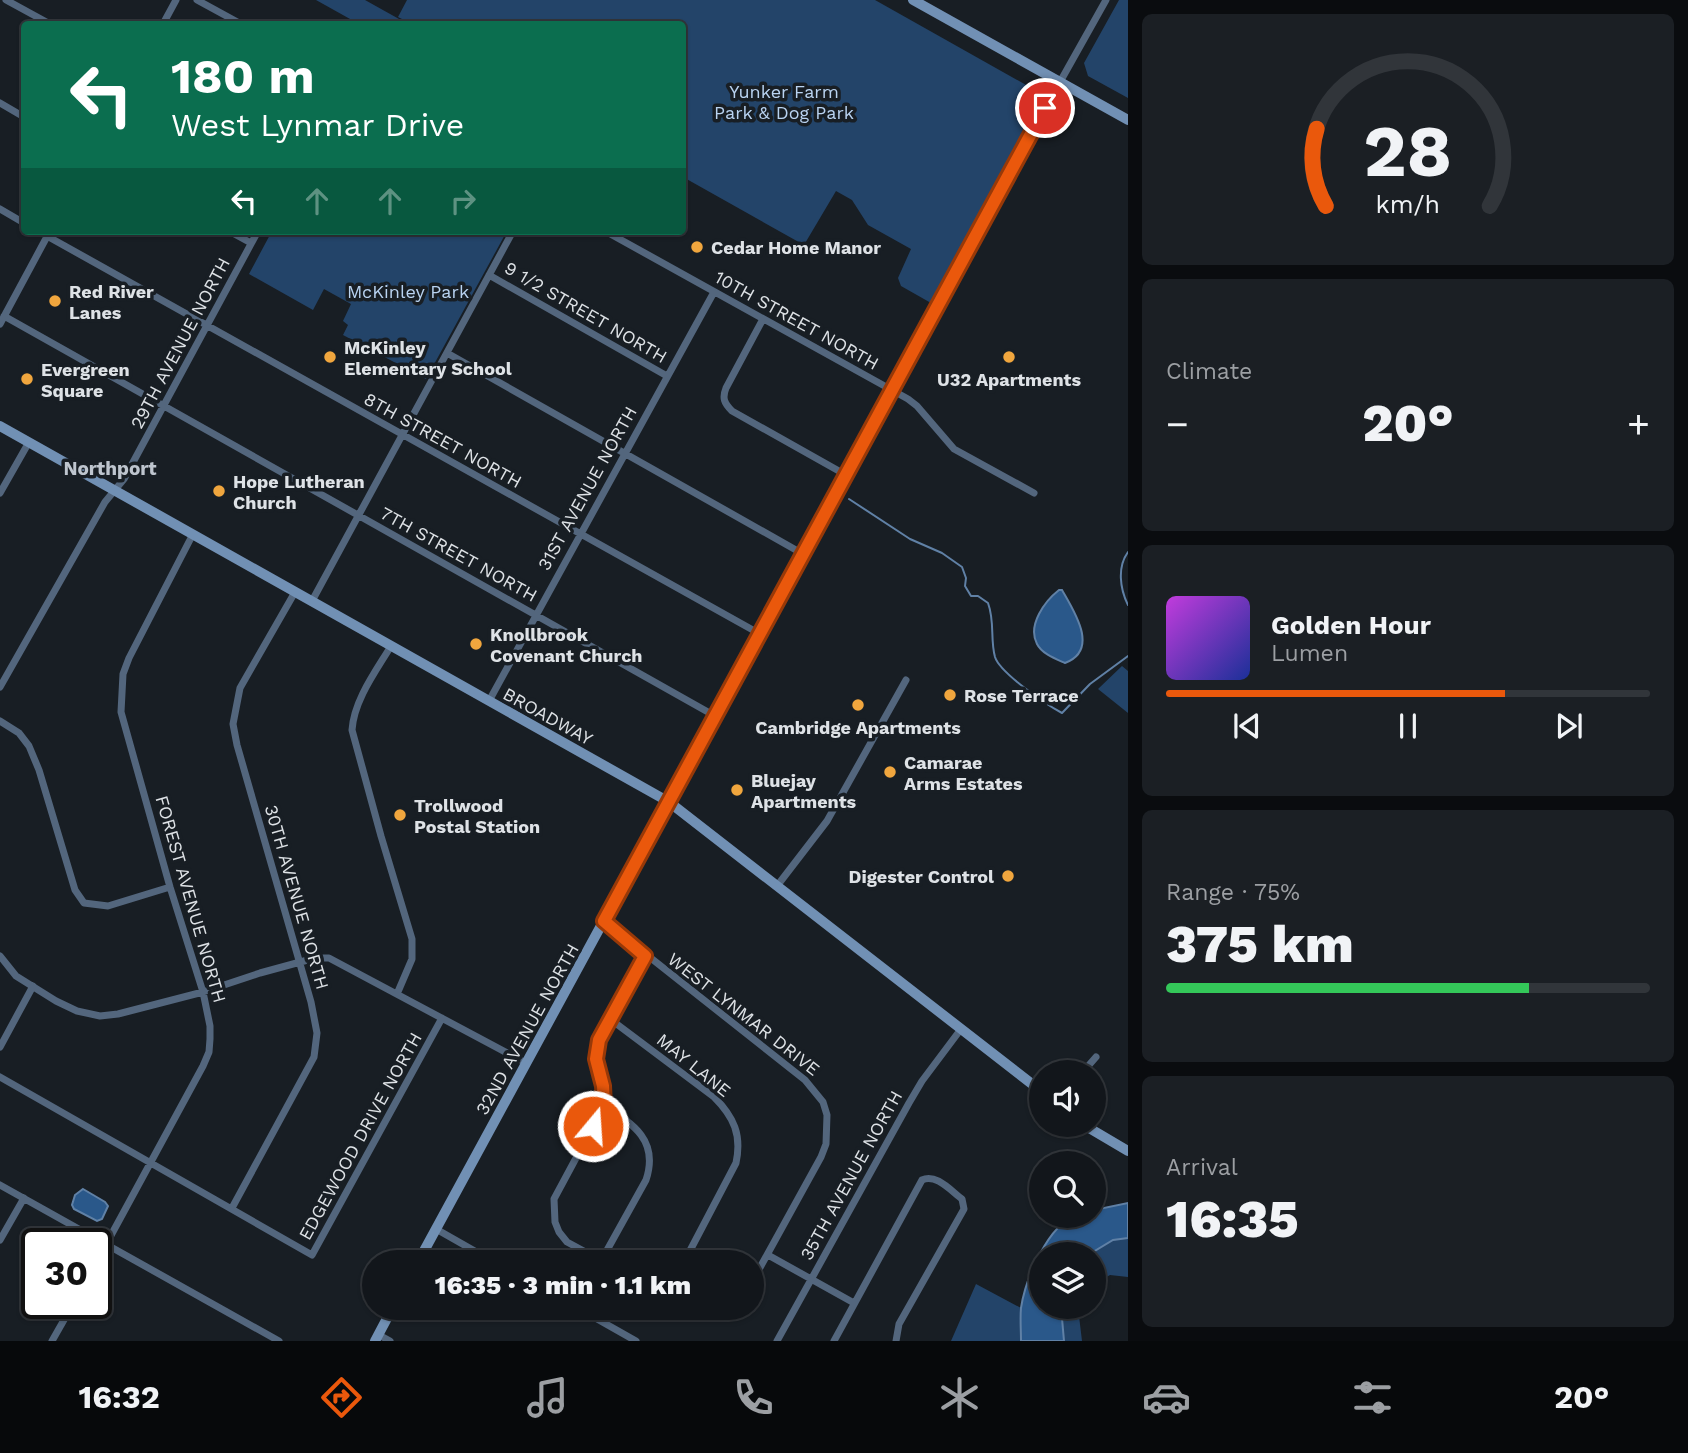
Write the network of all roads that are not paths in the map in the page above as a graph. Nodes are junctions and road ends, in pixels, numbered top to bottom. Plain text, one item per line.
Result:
1 (6, 0) edge
2 (176, 0) edge
3 (197, 0) edge
4 (913, 0) edge
5 (1106, 0) edge
6 (44, 21) edge
7 (165, 21) edge
8 (236, 21) edge
9 (1060, 82) junction
10 (0, 103) edge
11 (21, 115) edge
12 (1128, 120) edge
13 (0, 209) edge
14 (21, 221) edge
15 (48, 235) edge
16 (51, 235) edge
17 (236, 235) edge
18 (256, 235) edge
19 (511, 235) edge
20 (612, 235) edge
21 (251, 243) junction
22 (489, 275) junction
23 (714, 292) junction
24 (763, 319) junction
25 (2, 320) edge
26 (208, 325) junction
27 (447, 353) junction
28 (667, 376) junction
29 (892, 391) junction
30 (164, 406) junction
31 (0, 426) edge
32 (402, 435) junction
33 (29, 442) junction
34 (625, 453) junction
35 (846, 475) junction
36 (115, 489) junction
37 (1034, 493) dead end
38 (0, 494) edge
39 (359, 515) junction
40 (581, 533) junction
41 (193, 534) junction
42 (803, 554) junction
43 (295, 592) junction
44 (312, 601) junction
45 (536, 615) junction
46 (760, 634) junction
47 (391, 646) junction
48 (906, 680) dead end
49 (0, 687) edge
50 (489, 701) junction
51 (715, 716) junction
52 (0, 721) edge
53 (669, 802) junction
54 (776, 886) junction
55 (170, 887) junction
56 (604, 921) junction
57 (0, 956) edge
58 (645, 956) junction
59 (300, 962) junction
60 (33, 986) junction
61 (203, 992) junction
62 (397, 993) junction
63 (442, 1018) junction
64 (610, 1019) junction
65 (961, 1029) junction
66 (0, 1047) edge
67 (1096, 1057) dead end
68 (1093, 1060) edge
69 (526, 1063) junction
70 (0, 1077) edge
71 (1029, 1082) edge
72 (604, 1106) junction
73 (1102, 1137) edge
74 (1128, 1151) edge
75 (152, 1163) junction
76 (0, 1185) edge
77 (24, 1198) junction
78 (232, 1208) junction
79 (78, 1228) edge
80 (436, 1229) junction
81 (112, 1235) edge
82 (0, 1240) edge
83 (112, 1247) edge
84 (425, 1250) edge
85 (473, 1250) edge
86 (582, 1250) edge
87 (609, 1250) edge
88 (690, 1250) edge
89 (768, 1255) junction
90 (764, 1262) edge
91 (811, 1279) junction
92 (854, 1303) junction
93 (64, 1319) edge
94 (386, 1320) edge
95 (599, 1320) edge
96 (263, 1332) junction
97 (377, 1338) edge
98 (52, 1341) edge
99 (258, 1341) edge
100 (279, 1341) edge
101 (390, 1341) edge
102 (636, 1341) edge
103 (777, 1341) edge
104 (834, 1341) edge
105 (896, 1341) edge

1 - 6 street
2 - 7 street
3 - 8 street
4 - 9 street
5 - 9 street, 32ND AVENUE NORTH
9 - 12 street
9 - 29 street, 32ND AVENUE NORTH
10 - 11 street
13 - 14 street
15 - 25 street
16 - 26 street, 8TH STREET NORTH
17 - 21 street
18 - 21 street, 29TH AVENUE NORTH
19 - 22 street
20 - 23 street, 10TH STREET NORTH
21 - 26 street, 29TH AVENUE NORTH
22 - 27 street
22 - 28 street, 9 1/2 STREET NORTH
23 - 24 street, 10TH STREET NORTH
23 - 28 street, 31ST AVENUE NORTH
24 - 29 street, 10TH STREET NORTH
24 - 35 street
25 - 30 street, 7TH STREET NORTH
26 - 30 street, 29TH AVENUE NORTH
26 - 32 street, 8TH STREET NORTH
27 - 32 street
27 - 34 street
28 - 34 street, 31ST AVENUE NORTH
29 - 35 street, 32ND AVENUE NORTH
29 - 37 street, 10TH STREET NORTH
30 - 36 street, 29TH AVENUE NORTH
30 - 39 street, 7TH STREET NORTH
31 - 33 street, BROADWAY
32 - 39 street
32 - 40 street, 8TH STREET NORTH
33 - 36 street, BROADWAY
33 - 38 street
34 - 40 street, 31ST AVENUE NORTH
34 - 42 street
35 - 42 street, 32ND AVENUE NORTH
36 - 41 street, BROADWAY
36 - 49 street, 29TH AVENUE NORTH
39 - 44 street
39 - 45 street, 7TH STREET NORTH
40 - 45 street, 31ST AVENUE NORTH
40 - 46 street, 8TH STREET NORTH
41 - 43 street, BROADWAY
41 - 55 street, FOREST AVENUE NORTH
42 - 46 street, 32ND AVENUE NORTH
43 - 44 street, BROADWAY
43 - 59 street, 30TH AVENUE NORTH
44 - 47 street, BROADWAY
45 - 50 street, 31ST AVENUE NORTH
45 - 51 street, 7TH STREET NORTH
46 - 51 street, 32ND AVENUE NORTH
47 - 50 street, BROADWAY
47 - 62 street
48 - 54 street
50 - 53 street, BROADWAY
51 - 53 street, 32ND AVENUE NORTH
52 - 55 street
53 - 54 street, BROADWAY
53 - 56 street, 32ND AVENUE NORTH
54 - 65 street, BROADWAY
55 - 61 street, FOREST AVENUE NORTH
56 - 58 street, WEST LYNMAR DRIVE
56 - 69 street, 32ND AVENUE NORTH
57 - 60 street
58 - 64 street
58 - 89 street, WEST LYNMAR DRIVE
59 - 61 street
59 - 62 street
59 - 78 street, 30TH AVENUE NORTH
60 - 61 street
60 - 66 street
61 - 75 street, FOREST AVENUE NORTH
62 - 63 street
63 - 69 street
63 - 78 street, EDGEWOOD DRIVE NORTH
64 - 72 street
64 - 88 street, MAY LANE
65 - 71 street, BROADWAY
65 - 91 street, 35TH AVENUE NORTH
67 - 68 street
69 - 80 street, 32ND AVENUE NORTH
70 - 75 street, EDGEWOOD DRIVE NORTH
72 - 86 street
72 - 87 street
73 - 74 street
75 - 78 street, EDGEWOOD DRIVE NORTH
75 - 81 street, FOREST AVENUE NORTH
76 - 77 street
77 - 79 street
77 - 82 street
80 - 84 street, 32ND AVENUE NORTH
80 - 85 street
83 - 96 street
89 - 90 street, WEST LYNMAR DRIVE
89 - 91 street
91 - 92 street
91 - 103 street, 35TH AVENUE NORTH
92 - 104 street
92 - 105 street
93 - 98 street
94 - 97 street
95 - 102 street
96 - 99 street
96 - 100 street
97 - 101 street

